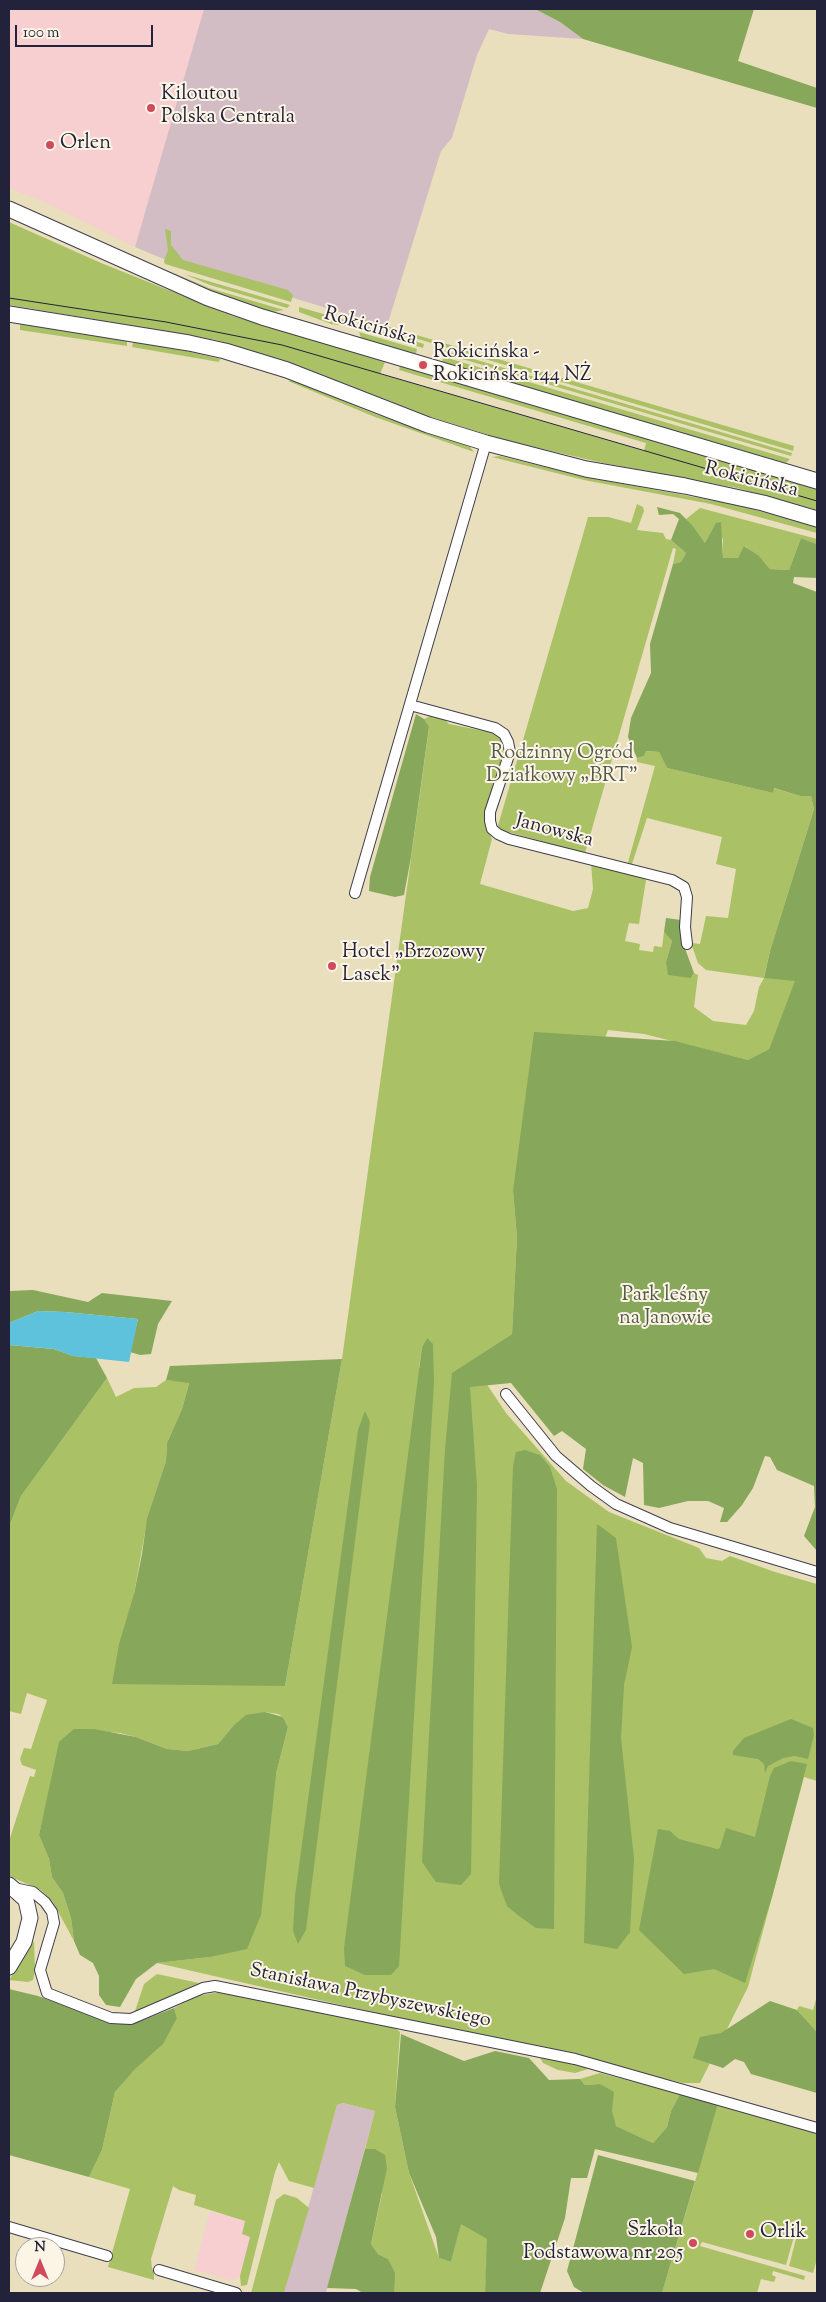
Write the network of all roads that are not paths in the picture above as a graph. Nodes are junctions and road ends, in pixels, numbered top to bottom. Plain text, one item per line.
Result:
1 (9, 209) edge
2 (9, 314) edge
3 (486, 443) junction
4 (817, 481) edge
5 (817, 519) edge
6 (410, 705) junction
7 (355, 893) dead end
8 (687, 944) dead end
9 (506, 1394) dead end
10 (817, 1572) edge
11 (12, 1886) edge
12 (9, 1967) edge
13 (817, 2128) edge
14 (9, 2227) edge
15 (107, 2256) dead end
16 (159, 2270) dead end
17 (236, 2293) edge

1 - 4 main road, Rokicińska
2 - 3 main road, Rokicińska
3 - 5 main road, Rokicińska
3 - 6 street
6 - 7 street
6 - 8 street, Janowska
9 - 10 street
11 - 12 main road, Stanisława Przybyszewskiego
11 - 13 street, Stanisława Przybyszewskiego
14 - 15 street
16 - 17 street

